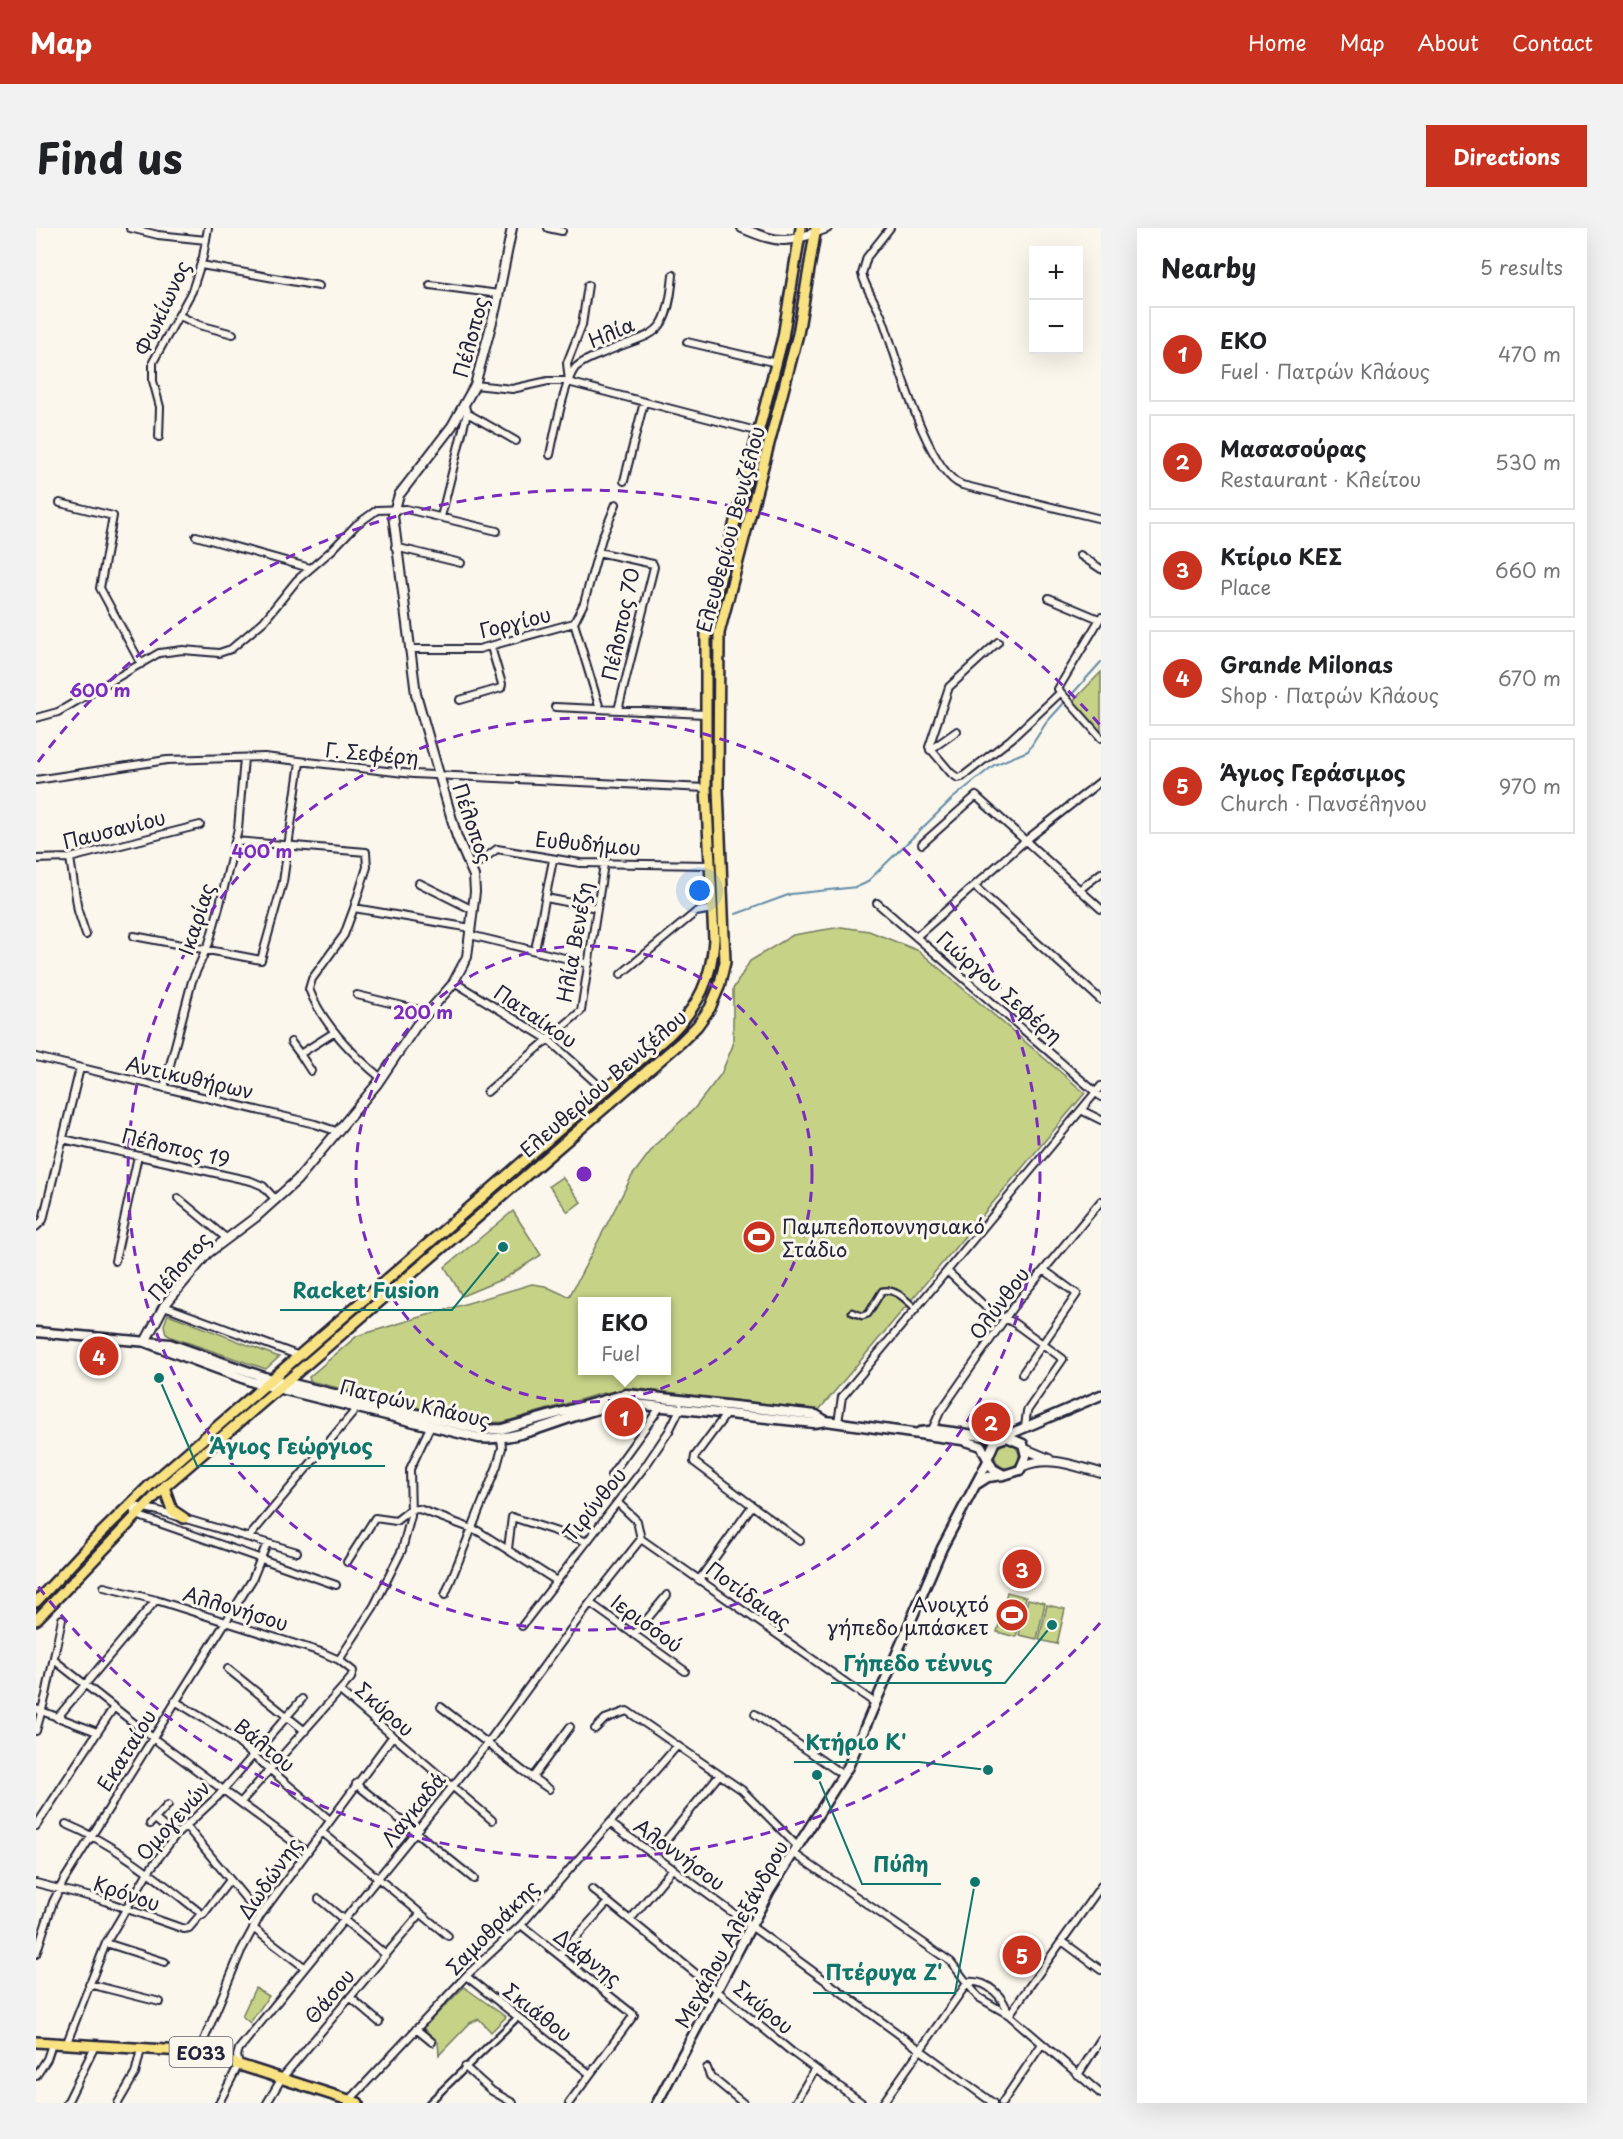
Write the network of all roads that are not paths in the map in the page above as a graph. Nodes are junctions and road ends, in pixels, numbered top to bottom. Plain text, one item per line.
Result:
1 (130, 228) edge
2 (208, 228) edge
3 (512, 228) edge
4 (548, 228) edge
5 (742, 228) edge
6 (827, 228) edge
7 (890, 228) edge
8 (816, 230) edge
9 (562, 231) dead end
10 (756, 231) edge
11 (801, 233) edge
12 (206, 240) junction
13 (201, 265) junction
14 (673, 275) dead end
15 (430, 285) dead end
16 (588, 285) dead end
17 (319, 286) dead end
18 (499, 294) junction
19 (180, 316) junction
20 (233, 334) dead end
21 (687, 342) dead end
22 (777, 363) junction
23 (569, 383) junction
24 (475, 385) junction
25 (644, 402) junction
26 (466, 410) junction
27 (760, 432) junction
28 (159, 437) dead end
29 (516, 441) dead end
30 (550, 454) dead end
31 (624, 481) dead end
32 (60, 503) dead end
33 (616, 504) dead end
34 (394, 508) junction
35 (441, 517) junction
36 (1101, 519) edge
37 (497, 531) dead end
38 (196, 536) dead end
39 (395, 547) junction
40 (598, 552) junction
41 (1080, 555) dead end
42 (461, 563) dead end
43 (310, 568) junction
44 (1101, 569) edge
45 (1050, 598) dead end
46 (1100, 618) edge
47 (574, 623) junction
48 (999, 642) dead end
49 (491, 647) junction
50 (409, 650) junction
51 (141, 664) junction
52 (1060, 692) junction
53 (460, 699) dead end
54 (555, 707) dead end
55 (600, 709) junction
56 (618, 710) junction
57 (705, 714) junction
58 (36, 718) edge
59 (957, 731) dead end
60 (1101, 738) edge
61 (930, 750) junction
62 (244, 758) junction
63 (300, 762) junction
64 (439, 775) junction
65 (36, 780) edge
66 (1101, 781) edge
67 (706, 788) junction
68 (200, 825) dead end
69 (235, 841) junction
70 (1025, 841) junction
71 (922, 844) dead end
72 (290, 846) junction
73 (70, 858) junction
74 (36, 860) edge
75 (553, 860) junction
76 (604, 864) junction
77 (710, 865) junction
78 (471, 868) junction
79 (1101, 873) edge
80 (419, 882) dead end
81 (974, 886) junction
82 (1079, 890) junction
83 (546, 898) junction
84 (877, 903) dead end
85 (354, 908) junction
86 (597, 908) junction
87 (712, 909) junction
88 (1101, 909) edge
89 (473, 910) junction
90 (471, 932) junction
91 (86, 935) dead end
92 (134, 936) dead end
93 (916, 937) junction
94 (206, 950) junction
95 (535, 950) junction
96 (589, 964) junction
97 (621, 974) dead end
98 (454, 982) junction
99 (357, 995) dead end
100 (1101, 1000) edge
101 (428, 1012) junction
102 (335, 1032) junction
103 (549, 1040) junction
104 (291, 1042) dead end
105 (300, 1054) junction
106 (36, 1057) edge
107 (80, 1068) junction
108 (311, 1071) dead end
109 (381, 1078) junction
110 (596, 1082) dead end
111 (1101, 1086) edge
112 (164, 1088) junction
113 (487, 1092) dead end
114 (1098, 1094) edge
115 (1081, 1110) junction
116 (1101, 1120) edge
117 (336, 1131) junction
118 (63, 1139) junction
119 (138, 1156) junction
120 (178, 1198) dead end
121 (276, 1200) junction
122 (1101, 1201) edge
123 (36, 1226) edge
124 (226, 1238) junction
125 (115, 1261) dead end
126 (947, 1270) junction
127 (1044, 1270) junction
128 (164, 1306) junction
129 (916, 1309) junction
130 (852, 1312) dead end
131 (1005, 1318) junction
132 (36, 1332) edge
133 (145, 1342) junction
134 (1043, 1343) junction
135 (297, 1355) junction
136 (1022, 1374) dead end
137 (267, 1382) junction
138 (282, 1385) junction
139 (1101, 1395) edge
140 (678, 1398) junction
141 (359, 1404) junction
142 (661, 1406) junction
143 (681, 1407) junction
144 (727, 1413) junction
145 (1051, 1417) junction
146 (826, 1421) junction
147 (838, 1422) junction
148 (430, 1427) junction
149 (1025, 1427) junction
150 (932, 1430) junction
151 (920, 1432) junction
152 (501, 1437) junction
153 (1001, 1438) junction
154 (1024, 1446) junction
155 (988, 1459) junction
156 (1053, 1461) junction
157 (1023, 1466) junction
158 (1101, 1473) edge
159 (611, 1475) dead end
160 (1004, 1475) junction
161 (164, 1487) junction
162 (972, 1489) junction
163 (618, 1503) junction
164 (129, 1505) junction
165 (752, 1506) junction
166 (144, 1507) junction
167 (412, 1509) junction
168 (136, 1514) junction
169 (184, 1518) junction
170 (474, 1529) junction
171 (249, 1537) junction
172 (641, 1539) junction
173 (585, 1541) junction
174 (800, 1541) dead end
175 (267, 1543) junction
176 (508, 1549) junction
177 (297, 1552) dead end
178 (262, 1559) junction
179 (347, 1562) dead end
180 (555, 1580) junction
181 (699, 1580) junction
182 (336, 1585) dead end
183 (104, 1587) dead end
184 (445, 1595) dead end
185 (667, 1595) dead end
186 (156, 1600) junction
187 (36, 1602) edge
188 (590, 1603) junction
189 (62, 1619) dead end
190 (36, 1620) edge
191 (224, 1622) junction
192 (522, 1626) dead end
193 (634, 1635) junction
194 (54, 1660) junction
195 (339, 1660) junction
196 (228, 1669) dead end
197 (685, 1671) dead end
198 (85, 1684) junction
199 (340, 1691) junction
200 (302, 1699) dead end
201 (175, 1701) junction
202 (875, 1704) junction
203 (114, 1707) junction
204 (441, 1707) dead end
205 (39, 1711) edge
206 (755, 1714) dead end
207 (287, 1716) junction
208 (57, 1718) junction
209 (570, 1727) dead end
210 (595, 1729) dead end
211 (36, 1731) edge
212 (305, 1731) junction
213 (97, 1732) junction
214 (392, 1737) junction
215 (153, 1738) junction
216 (487, 1744) junction
217 (677, 1746) junction
218 (252, 1754) junction
219 (270, 1769) junction
220 (719, 1775) junction
221 (843, 1775) junction
222 (532, 1778) junction
223 (356, 1784) junction
224 (452, 1788) junction
225 (224, 1789) junction
226 (549, 1789) dead end
227 (241, 1802) junction
228 (168, 1805) dead end
229 (155, 1819) junction
230 (330, 1820) junction
231 (492, 1820) dead end
232 (610, 1823) junction
233 (66, 1824) dead end
234 (150, 1824) dead end
235 (36, 1826) edge
236 (186, 1826) junction
237 (322, 1832) junction
238 (416, 1832) junction
239 (92, 1835) junction
240 (175, 1836) junction
241 (795, 1849) junction
242 (307, 1852) junction
243 (654, 1855) junction
244 (673, 1868) junction
245 (148, 1872) junction
246 (378, 1878) junction
247 (474, 1879) dead end
248 (230, 1880) junction
249 (36, 1883) edge
250 (1101, 1886) edge
251 (592, 1889) dead end
252 (58, 1890) junction
253 (319, 1899) dead end
254 (608, 1902) junction
255 (125, 1908) junction
256 (203, 1914) junction
257 (421, 1914) junction
258 (260, 1916) junction
259 (343, 1920) junction
260 (630, 1920) junction
261 (521, 1925) junction
262 (751, 1925) junction
263 (253, 1928) junction
264 (40, 1929) edge
265 (448, 1936) dead end
266 (1062, 1941) junction
267 (106, 1943) junction
268 (36, 1954) edge
269 (386, 1954) junction
270 (560, 1955) junction
271 (165, 1962) dead end
272 (304, 1967) junction
273 (1101, 1970) edge
274 (466, 1976) junction
275 (968, 1982) junction
276 (88, 1984) junction
277 (717, 1990) junction
278 (350, 1997) junction
279 (160, 2002) dead end
280 (1009, 2015) junction
281 (518, 2018) junction
282 (380, 2022) dead end
283 (416, 2029) junction
284 (1101, 2040) edge
285 (432, 2042) dead end
286 (36, 2043) edge
287 (52, 2044) junction
288 (1042, 2044) junction
289 (66, 2045) junction
290 (95, 2046) junction
291 (141, 2049) junction
292 (921, 2050) junction
293 (199, 2052) junction
294 (239, 2064) junction
295 (465, 2067) junction
296 (707, 2068) dead end
297 (815, 2069) junction
298 (590, 2074) junction
299 (1078, 2075) junction
300 (36, 2076) edge
301 (282, 2078) junction
302 (1101, 2094) edge
303 (354, 2102) edge
304 (67, 2103) edge
305 (118, 2103) edge
306 (219, 2103) edge
307 (267, 2103) edge
308 (429, 2103) edge
309 (513, 2103) edge
310 (569, 2103) edge
311 (657, 2103) edge
312 (742, 2103) edge
313 (795, 2103) edge
314 (862, 2103) edge
315 (884, 2103) edge
316 (993, 2103) edge
317 (1002, 2103) edge

1 - 12 street
2 - 12 street, Φωκίωνος
3 - 18 street, Πέλοπος
4 - 9 street
5 - 10 street
6 - 8 street
7 - 36 street
8 - 11 street
8 - 138 main road, Ελευθερίου Βενιζέλου
10 - 11 street
11 - 22 main road, Ελευθερίου Βενιζέλου
12 - 13 street, Φωκίωνος
13 - 17 street
13 - 19 street, Φωκίωνος
14 - 23 street, Ηλία
15 - 18 street
16 - 23 street
18 - 24 street, Πέλοπος
19 - 20 street
19 - 28 street, Φωκίωνος
21 - 22 street
22 - 27 main road, Ελευθερίου Βενιζέλου
23 - 24 street
23 - 25 street
23 - 30 street, Ηλία
24 - 26 street, Πέλοπος
25 - 27 street
25 - 31 street
26 - 29 street
26 - 34 street, Πέλοπος
26 - 35 street
27 - 57 main road, Ελευθερίου Βενιζέλου
32 - 51 street
33 - 40 street, Γοργίου
34 - 35 street
34 - 39 street, Πέλοπος
34 - 43 street
35 - 37 street
38 - 43 street
39 - 42 street
39 - 50 street, Πέλοπος
40 - 47 street, Γοργίου
40 - 56 street, Πέλοπος 70
41 - 44 street
43 - 51 street
45 - 46 street
46 - 52 street
47 - 49 street, Γοργίου
47 - 55 street
48 - 61 street
49 - 50 street, Γοργίου
49 - 53 street
50 - 64 street, Πέλοπος
51 - 58 street
52 - 60 street
52 - 61 street
54 - 55 street
55 - 56 street
56 - 57 street
57 - 67 main road, Ελευθερίου Βενιζέλου
59 - 61 street
62 - 63 street, Γ. Σεφέρη
62 - 65 street, Γ. Σεφέρη
62 - 69 street, Ικαρίας
63 - 64 street, Γ. Σεφέρη
63 - 72 street
64 - 67 street, Γ. Σεφέρη
64 - 78 street, Πέλοπος
66 - 70 street
67 - 77 main road, Ελευθερίου Βενιζέλου
68 - 73 street, Παυσανίου
69 - 72 street
69 - 94 street, Ικαρίας
70 - 71 street
70 - 81 street
70 - 82 street
72 - 85 street
72 - 94 street
73 - 74 street, Παυσανίου
73 - 91 street
75 - 76 street, Ευθυδήμου
75 - 78 street, Ευθυδήμου
75 - 83 street
76 - 77 street, Ευθυδήμου
76 - 86 street, Ηλία Βενέζη
77 - 87 main road, Ελευθερίου Βενιζέλου
78 - 89 street, Πέλοπος
79 - 82 street
80 - 89 street
81 - 93 street
81 - 100 street
82 - 88 street
83 - 86 street
83 - 95 street
84 - 93 street, Γιώργου Σεφέρη
85 - 90 street
85 - 102 street
86 - 96 street, Ηλία Βενέζη
87 - 97 street
87 - 135 main road, Ελευθερίου Βενιζέλου
89 - 90 street, Πέλοπος
90 - 95 street
90 - 98 street, Πέλοπος
92 - 94 street
93 - 114 street, Γιώργου Σεφέρη
94 - 112 street, Ικαρίας
95 - 96 street
96 - 103 street, Ηλία Βενέζη
98 - 101 street, Πέλοπος
98 - 103 street, Παταίκου
99 - 101 street
101 - 109 street, Πέλοπος
102 - 105 street
102 - 109 street
103 - 110 street, Παταίκου
103 - 113 street, Ηλία Βενέζη
104 - 105 street
105 - 108 street
106 - 107 street, Αντικυθήρων
107 - 112 street, Αντικυθήρων
107 - 118 street
109 - 117 street, Πέλοπος
111 - 114 street
112 - 117 street, Αντικυθήρων
114 - 115 street
115 - 116 street
115 - 126 street
117 - 121 street, Πέλοπος
118 - 119 street, Πέλοπος 19
118 - 123 street
119 - 121 street, Πέλοπος 19
119 - 125 street
120 - 124 street
121 - 124 street, Πέλοπος
122 - 127 street, Ολύνθου
124 - 128 street, Πέλοπος
126 - 129 street
126 - 131 street
127 - 131 street, Ολύνθου
127 - 134 street
128 - 133 street, Πέλοπος
128 - 135 street
129 - 130 street
129 - 147 street
131 - 134 street
131 - 150 street, Ολύνθου
132 - 133 main road, Πατρών Κλάους
133 - 137 main road, Πατρών Κλάους
134 - 136 street
134 - 149 street
135 - 137 main road, Ελευθερίου Βενιζέλου
137 - 138 main road, Πατρών Κλάους
137 - 164 main road, Ελευθερίου Βενιζέλου
138 - 141 main road, Πατρών Κλάους
138 - 161 main road, Ελευθερίου Βενιζέλου
139 - 145 main road
140 - 141 main road, Πατρών Κλάους
140 - 143 street
140 - 146 main road, Πατρών Κλάους
141 - 148 main road, Πατρών Κλάους
141 - 171 street
142 - 143 main road, Πατρών Κλάους
142 - 152 main road, Πατρών Κλάους
142 - 159 street
143 - 144 main road, Πατρών Κλάους
143 - 163 street, Τιρύνθου
144 - 146 main road, Πατρών Κλάους
144 - 165 street
145 - 149 main road
145 - 154 main road
146 - 147 main road, Πατρών Κλάους
147 - 151 main road, Πατρών Κλάους
148 - 152 main road, Πατρών Κλάους
148 - 167 street
149 - 153 main road
150 - 151 main road
150 - 153 main road
151 - 155 main road
152 - 170 street
153 - 154 main road
153 - 155 main road
154 - 156 street
154 - 157 main road
155 - 160 main road
155 - 162 main road, Μεγάλου Αλεξάνδρου
156 - 157 street
156 - 158 street
157 - 160 main road
160 - 162 main road
161 - 166 main road, Ελευθερίου Βενιζέλου
161 - 169 main road
162 - 202 main road, Μεγάλου Αλεξάνδρου
163 - 172 street
163 - 173 street, Τιρύνθου
164 - 166 street
164 - 168 street
164 - 187 main road, Ελευθερίου Βενιζέλου
165 - 174 street
165 - 181 street
166 - 168 main road, Ελευθερίου Βενιζέλου
166 - 169 street
167 - 170 street
167 - 179 street
167 - 195 street
168 - 178 street
168 - 190 main road, Ελευθερίου Βενιζέλου
169 - 171 street
170 - 176 street
170 - 184 street
171 - 175 street
172 - 181 street, Ποτίδαιας
172 - 188 street, Λαγκαδά
173 - 176 street
173 - 180 street, Τιρύνθου
175 - 177 street
175 - 178 street, Εκαταίου
176 - 180 street
178 - 182 street
178 - 191 street, Εκαταίου
180 - 192 street, Τιρύνθου
181 - 202 street, Ποτίδαιας
183 - 186 street, Αλλονήσου
185 - 193 street
186 - 191 street, Αλλονήσου
186 - 198 street
188 - 193 street, Ιερισσού
188 - 216 street, Λαγκαδά
189 - 194 street
191 - 195 street, Αλλονήσου
191 - 201 street, Εκαταίου
193 - 197 street, Ιερισσού
194 - 198 street
194 - 205 street
195 - 199 street, Αλλονήσου
196 - 207 street
198 - 203 street
198 - 208 street
199 - 212 street
199 - 214 street, Σκύρου
200 - 207 street, Ομογενών
201 - 215 street, Εκαταίου
201 - 218 street, Βάλτου
202 - 221 main road, Μεγάλου Αλεξάνδρου
203 - 213 street
203 - 215 street
204 - 216 street
205 - 208 street
205 - 211 street
206 - 221 street
207 - 212 street
207 - 218 street, Ομογενών
208 - 213 street
209 - 222 street
210 - 217 street
212 - 219 street
213 - 235 street
214 - 223 street, Δωδώνης
214 - 224 street, Σκύρου
215 - 225 street
215 - 239 street, Εκαταίου
216 - 222 street
216 - 224 street, Λαγκαδά
217 - 220 street
217 - 232 street, Σαμοθράκης
218 - 219 street, Βάλτου
218 - 225 street, Ομογενών
219 - 227 street
219 - 230 street, Βάλτου
220 - 241 street
220 - 243 street
221 - 241 main road, Μεγάλου Αλεξάνδρου
222 - 226 street
223 - 230 street, Δωδώνης
223 - 238 street
224 - 231 street, Σκύρου
224 - 238 street, Λαγκαδά
225 - 227 street
225 - 236 street, Ομογενών
227 - 242 street
228 - 229 street
229 - 234 street
229 - 240 street
230 - 237 street, Δωδώνης
232 - 243 street, Αλοννήσου
232 - 261 street, Σαμοθράκης
233 - 239 street
236 - 240 street, Ομογενών
236 - 248 street
237 - 242 street, Δωδώνης
237 - 246 street
238 - 246 street, Λαγκαδά
238 - 247 street
239 - 245 street
239 - 252 street, Εκαταίου
240 - 245 street, Ομογενών
241 - 262 main road, Μεγάλου Αλεξάνδρου
241 - 275 street
242 - 258 street, Δωδώνης
243 - 244 street, Αλοννήσου
244 - 260 street
244 - 262 street, Αλοννήσου
245 - 255 street, Ομογενών
245 - 256 street
246 - 257 street
246 - 259 street, Λαγκαδά
248 - 256 street
248 - 258 street
249 - 252 street, Κρόνου
250 - 266 street
251 - 254 street, Σκύρου
252 - 255 street, Κρόνου
252 - 264 street, Εκαταίου
253 - 259 street
254 - 260 street, Σκύρου
254 - 270 street
255 - 256 street, Κρόνου
255 - 267 street, Ομογενών
257 - 265 street
257 - 269 street, Θάσου
258 - 263 street, Δωδώνης
259 - 269 street
259 - 272 street, Λαγκαδά
260 - 277 street, Σκύρου
261 - 270 street, Δάφνης
261 - 274 street, Σαμοθράκης
262 - 277 main road, Μεγάλου Αλεξάνδρου
262 - 292 street, Αλοννήσου
263 - 272 street
263 - 293 street, Δωδώνης
264 - 268 street, Εκαταίου
266 - 273 street
266 - 280 street
267 - 271 street
267 - 276 street, Ομογενών
269 - 278 street, Θάσου
270 - 298 street, Δάφνης
272 - 294 street, Λαγκαδά
274 - 281 street, Σκιάθου
274 - 283 street, Σαμοθράκης
275 - 280 street
275 - 280 street
275 - 292 street
276 - 279 street
276 - 289 street, Ομογενών
277 - 297 street, Σκύρου
277 - 311 main road, Μεγάλου Αλεξάνδρου
278 - 282 street
278 - 301 street, Θάσου
280 - 288 street
281 - 295 street
281 - 298 street, Σκιάθου
283 - 285 street
283 - 303 street, Σαμοθράκης
284 - 299 street
286 - 287 main road, ΕΟ33
287 - 289 main road, ΕΟ33
287 - 300 street
288 - 299 street
288 - 317 street
289 - 290 main road, ΕΟ33
290 - 291 main road, ΕΟ33
290 - 304 street
291 - 293 main road, ΕΟ33
291 - 305 street
292 - 315 street
292 - 316 street, Αλοννήσου
293 - 294 main road, ΕΟ33
294 - 301 main road, ΕΟ33
294 - 306 street, Λαγκαδά
295 - 308 street
295 - 309 street
296 - 312 street
297 - 313 street
297 - 314 street, Σκύρου
298 - 310 street
299 - 302 street
301 - 303 main road, ΕΟ33
301 - 307 street, Θάσου

